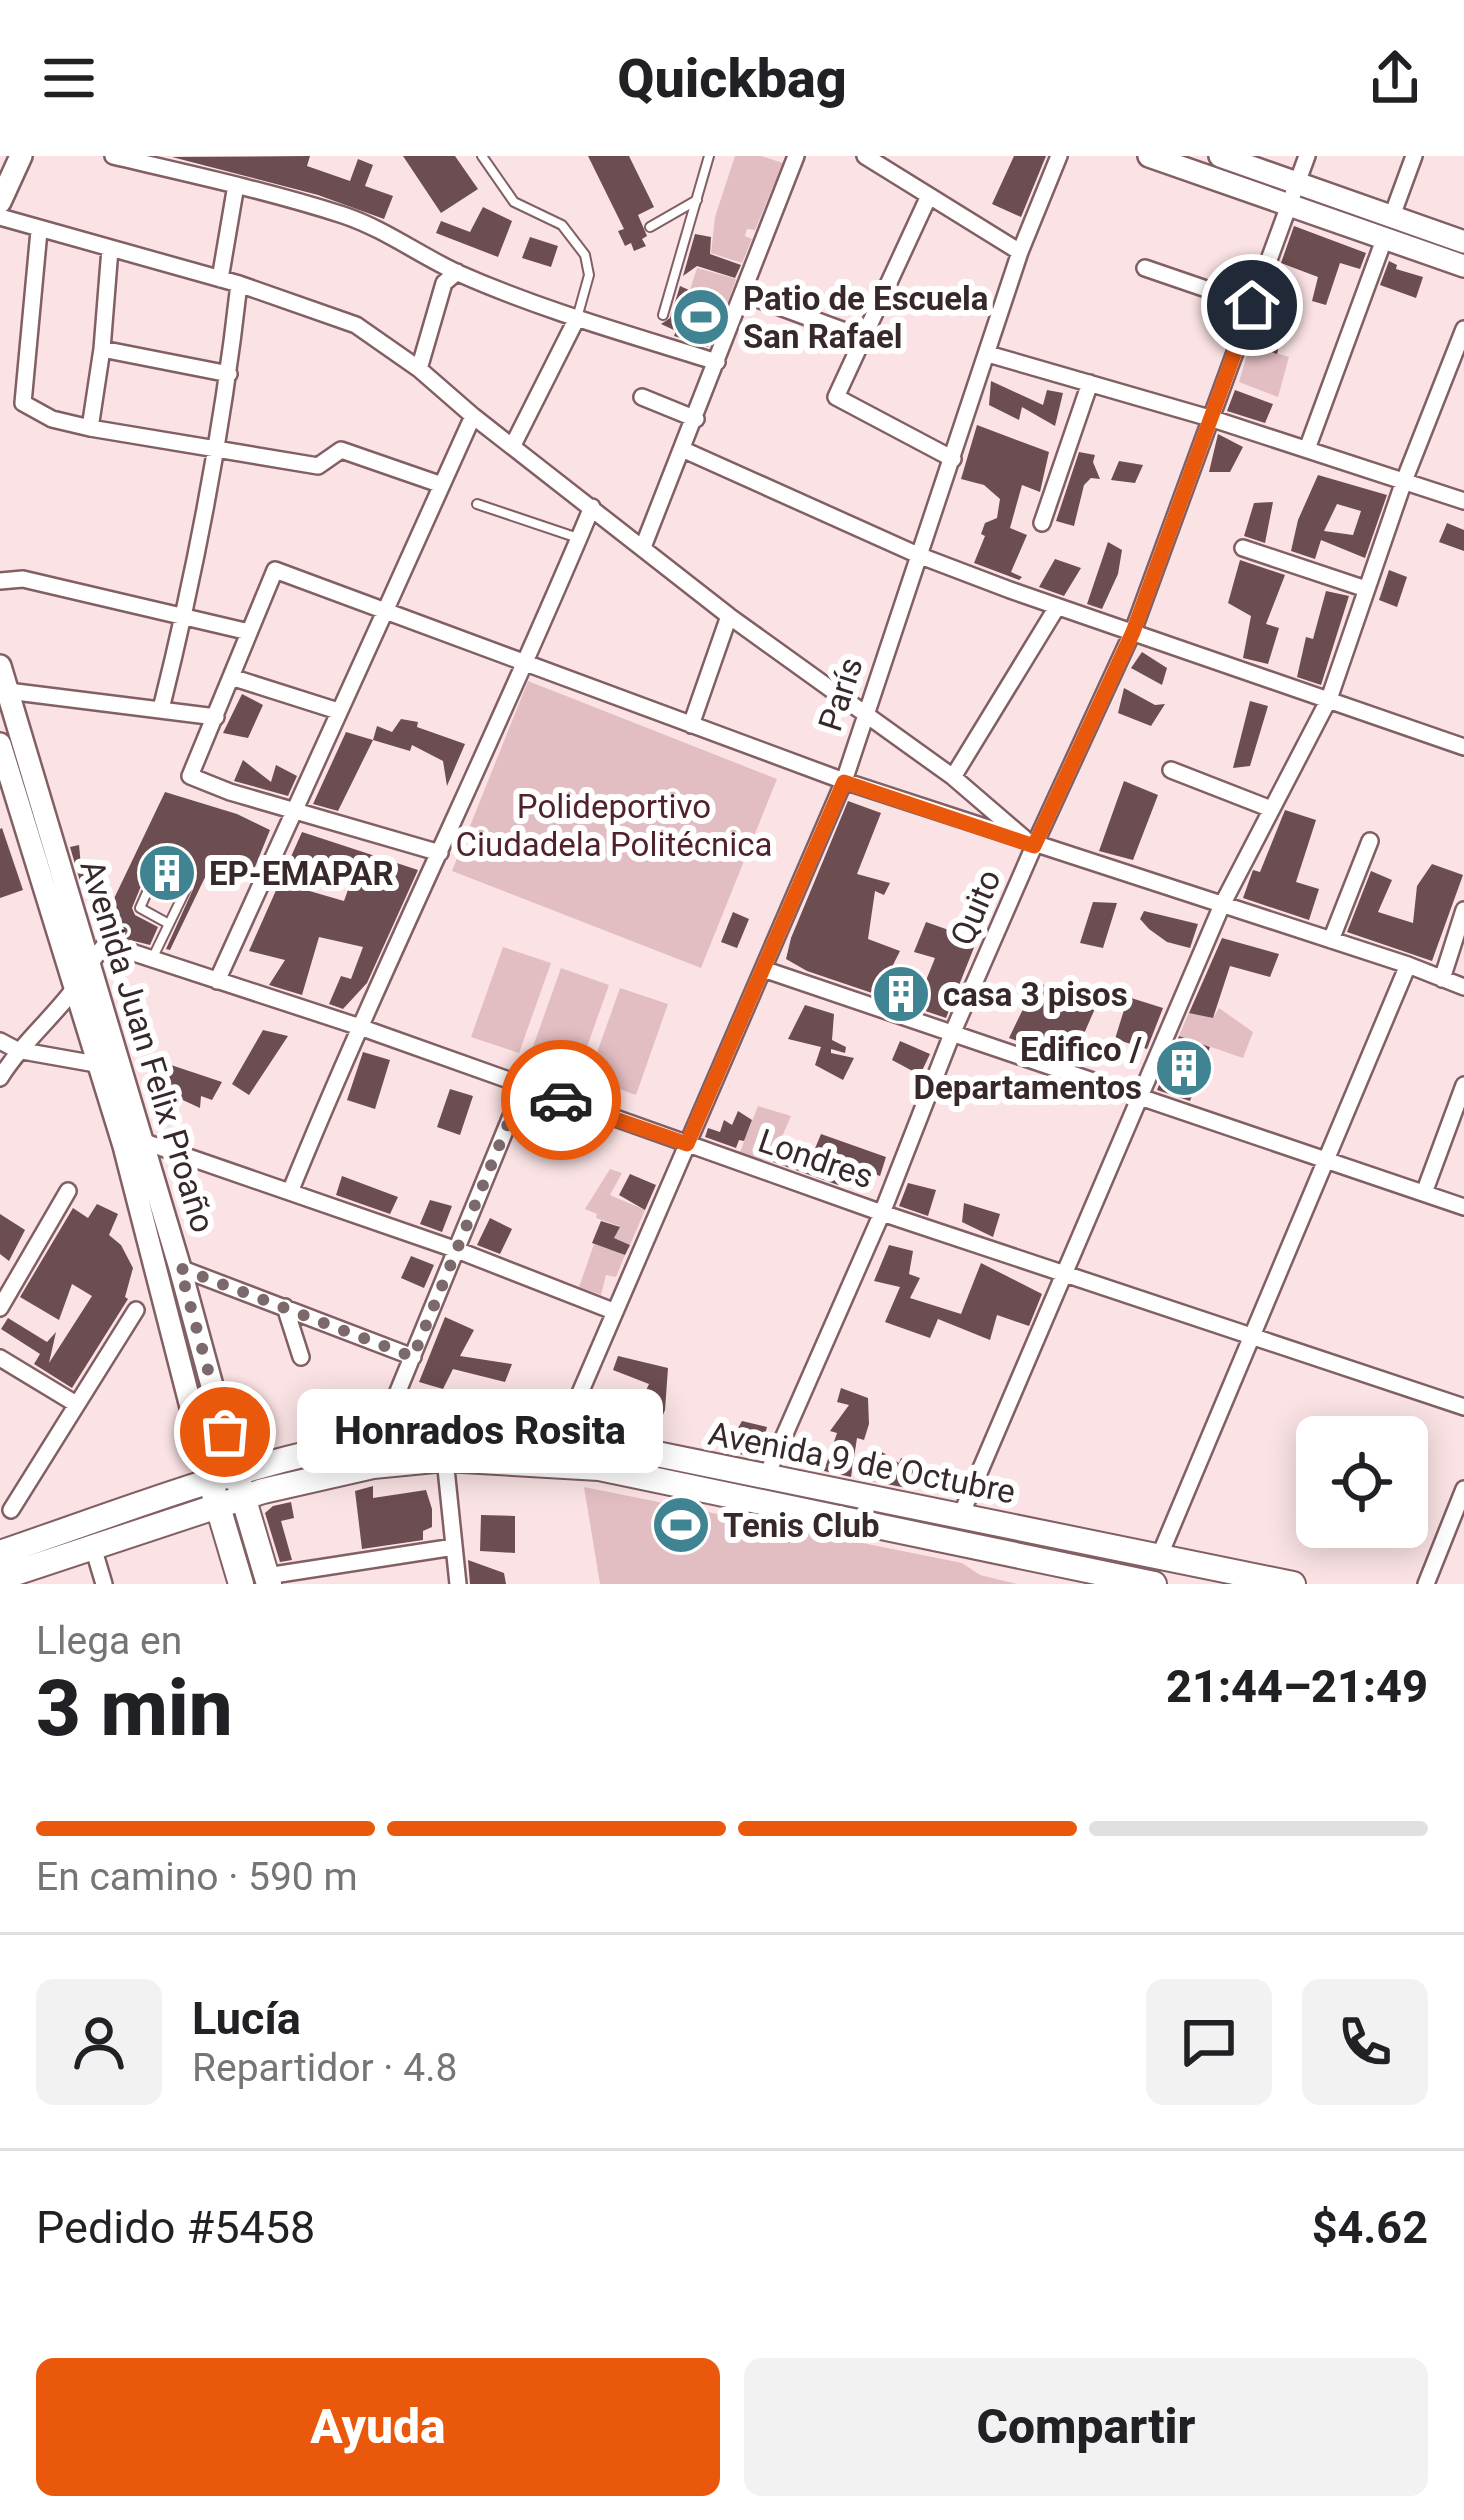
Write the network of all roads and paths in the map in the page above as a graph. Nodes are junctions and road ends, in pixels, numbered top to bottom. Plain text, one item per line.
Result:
1 (21, 156) edge
2 (113, 156) edge
3 (482, 156) edge
4 (709, 156) edge
5 (796, 156) edge
6 (865, 156) edge
7 (1059, 156) edge
8 (1149, 156) edge
9 (1220, 156) edge
10 (1307, 156) edge
11 (1414, 156) edge
12 (236, 184) junction
13 (1294, 193) junction
14 (928, 198) junction
15 (698, 200) junction
16 (0, 202) edge
17 (0, 217) edge
18 (1388, 226) junction
19 (650, 227) dead end
20 (39, 231) junction
21 (1464, 242) edge
22 (110, 249) junction
23 (1020, 252) junction
24 (1464, 266) edge
25 (1145, 268) dead end
26 (457, 272) junction
27 (220, 279) junction
28 (238, 284) junction
29 (744, 294) junction
30 (1252, 305) junction
31 (663, 315) dead end
32 (577, 318) junction
33 (1464, 329) edge
34 (864, 338) junction
35 (102, 349) junction
36 (988, 354) junction
37 (718, 362) junction
38 (419, 368) junction
39 (229, 374) junction
40 (1090, 383) junction
41 (642, 397) dead end
42 (472, 416) junction
43 (1213, 418) junction
44 (695, 419) junction
45 (90, 428) junction
46 (513, 445) junction
47 (215, 449) junction
48 (1306, 449) junction
49 (684, 450) junction
50 (953, 459) junction
51 (1404, 481) junction
52 (442, 485) junction
53 (1464, 501) edge
54 (477, 504) dead end
55 (592, 507) junction
56 (1042, 523) dead end
57 (579, 538) junction
58 (643, 547) junction
59 (1243, 548) dead end
60 (918, 554) junction
61 (0, 581) edge
62 (1366, 589) junction
63 (1057, 608) junction
64 (387, 614) junction
65 (184, 616) junction
66 (729, 616) junction
67 (248, 632) junction
68 (1133, 632) junction
69 (526, 665) junction
70 (0, 666) edge
71 (231, 677) junction
72 (8, 691) junction
73 (1329, 699) junction
74 (161, 709) junction
75 (338, 711) junction
76 (216, 717) junction
77 (864, 717) junction
78 (691, 725) junction
79 (0, 744) edge
80 (1464, 747) edge
81 (1171, 770) dead end
82 (953, 777) junction
83 (844, 782) junction
84 (1271, 809) junction
85 (293, 812) junction
86 (1370, 841) dead end
87 (1034, 846) junction
88 (440, 853) junction
89 (1222, 905) junction
90 (1464, 910) edge
91 (169, 924) junction
92 (1331, 940) junction
93 (153, 957) junction
94 (88, 963) junction
95 (1408, 965) junction
96 (763, 969) junction
97 (1442, 979) junction
98 (217, 981) junction
99 (76, 987) junction
100 (1464, 987) edge
101 (357, 1026) junction
102 (952, 1034) junction
103 (0, 1041) edge
104 (17, 1050) junction
105 (110, 1067) junction
106 (0, 1078) edge
107 (523, 1087) junction
108 (1462, 1094) edge
109 (1138, 1096) junction
110 (142, 1141) junction
111 (687, 1144) junction
112 (1325, 1158) junction
113 (68, 1191) dead end
114 (290, 1192) junction
115 (1424, 1192) junction
116 (1464, 1208) edge
117 (882, 1213) junction
118 (457, 1250) junction
119 (180, 1268) junction
120 (1064, 1273) junction
121 (285, 1307) junction
122 (0, 1308) edge
123 (136, 1310) dead end
124 (613, 1310) junction
125 (1250, 1336) junction
126 (413, 1357) junction
127 (0, 1358) edge
128 (301, 1358) dead end
129 (76, 1404) junction
130 (1464, 1407) edge
131 (561, 1437) junction
132 (378, 1440) junction
133 (446, 1460) junction
134 (766, 1477) junction
135 (240, 1485) junction
136 (1464, 1490) edge
137 (214, 1493) junction
138 (11, 1510) dead end
139 (961, 1515) junction
140 (94, 1547) junction
141 (454, 1547) junction
142 (0, 1552) edge
143 (1159, 1557) junction
144 (0, 1578) edge
145 (268, 1580) edge
146 (104, 1584) edge
147 (241, 1584) edge
148 (458, 1584) edge
149 (1154, 1584) edge
150 (1293, 1584) edge
151 (1426, 1584) edge

1 - 16 street
2 - 12 street
3 - 32 lane
4 - 15 lane
5 - 29 street
6 - 14 street
7 - 23 street, París
8 - 13 street
9 - 13 street
10 - 13 street, Quito
11 - 18 street
12 - 26 street
12 - 27 street
13 - 18 street
13 - 30 street, Quito
14 - 23 street
14 - 34 street
15 - 19 lane
15 - 31 lane
17 - 20 street
18 - 21 street
18 - 24 street
18 - 48 street
20 - 22 street
20 - 45 street
22 - 27 street
22 - 35 street
23 - 36 street, París
25 - 30 street
26 - 32 street
26 - 38 street
27 - 28 street
28 - 38 street
28 - 39 street
29 - 34 street
29 - 37 street
30 - 43 street, Quito
32 - 37 street
32 - 46 street
33 - 51 street
34 - 50 street
35 - 39 street
35 - 45 street
36 - 40 street
36 - 50 street, París
37 - 44 street
38 - 42 street
39 - 47 street
40 - 43 street
40 - 56 street
41 - 44 street
42 - 46 street
42 - 52 street
43 - 48 street
43 - 68 street, Quito
44 - 49 street
45 - 47 street
46 - 55 street
47 - 52 street
47 - 65 street
48 - 51 street
49 - 58 street
49 - 60 street
50 - 60 street, París
51 - 53 street
51 - 62 street
52 - 64 street
54 - 57 lane
55 - 57 street
55 - 58 street
57 - 69 street
58 - 66 street
59 - 62 street
60 - 63 street
60 - 77 street, París
61 - 65 street
62 - 73 street
63 - 68 street
63 - 82 street
64 - 67 street
64 - 69 street
64 - 75 street
65 - 67 street
65 - 74 street
66 - 77 street
66 - 78 street
67 - 71 street
68 - 73 street
68 - 87 street, Quito
69 - 78 street
69 - 88 street
70 - 72 street, Avenida Juan Felix Proaño
71 - 75 street
71 - 76 street
72 - 74 street
72 - 94 street, Avenida Juan Felix Proaño
73 - 80 street
73 - 84 street
74 - 76 street
75 - 85 street
76 - 85 street
77 - 82 street
77 - 83 street, París
78 - 83 street
79 - 99 street, Avenida Juan Felix Proaño
81 - 84 street
82 - 87 street
83 - 87 street
83 - 96 street, París
84 - 89 street
85 - 88 street
85 - 98 street
86 - 92 street
87 - 89 street
87 - 102 street, Quito
88 - 101 street
89 - 92 street
89 - 109 street
90 - 97 street
91 - 91 lane
91 - 93 lane
92 - 95 street
93 - 94 street, Londres
93 - 98 street, Londres
94 - 99 street
94 - 105 street, Avenida Juan Felix Proaño
95 - 97 street
95 - 112 street
96 - 102 street
96 - 111 street, París
97 - 100 street
98 - 101 street, Londres
99 - 104 street
99 - 105 street, Avenida Juan Felix Proaño
101 - 107 street, Londres
101 - 114 street
102 - 109 street
102 - 117 street, Quito
103 - 104 street
104 - 105 street
104 - 106 street
105 - 110 street, Avenida Juan Felix Proaño
105 - 137 street, Avenida Juan Felix Proaño
107 - 111 street, Londres
107 - 118 street
108 - 115 street
109 - 112 street
109 - 120 street
110 - 114 street
110 - 119 street, Avenida Juan Felix Proaño
111 - 117 street, Londres
111 - 124 street, París
112 - 115 street
112 - 125 street
113 - 122 street
114 - 118 street
115 - 116 street
117 - 120 street, Londres
117 - 134 street, Quito
118 - 124 street
118 - 126 street
119 - 121 street
119 - 135 street, Avenida Juan Felix Proaño
120 - 125 street, Londres
120 - 139 street
121 - 126 street
121 - 128 street
123 - 129 street
124 - 131 street, París
125 - 130 street, Londres
125 - 143 street
126 - 132 street
127 - 129 street
129 - 138 street
131 - 132 main road, Avenida 9 de Octubre
131 - 134 main road, Avenida 9 de Octubre
132 - 135 main road, Avenida 9 de Octubre
133 - 135 main road, Avenida 9 de Octubre
133 - 141 street
133 - 149 main road, Avenida 9 de Octubre
134 - 139 main road, Avenida 9 de Octubre
135 - 137 main road, Avenida 9 de Octubre
135 - 145 main road, Avenida Juan Felix Proaño
136 - 151 street
137 - 140 main road, Avenida 9 de Octubre
137 - 142 main road, Avenida 9 de Octubre
137 - 147 main road, Avenida Juan Felix Proaño
139 - 143 main road, Avenida 9 de Octubre
140 - 144 main road, Avenida 9 de Octubre
140 - 146 street
141 - 145 street
141 - 148 street
143 - 150 main road, Avenida 9 de Octubre

